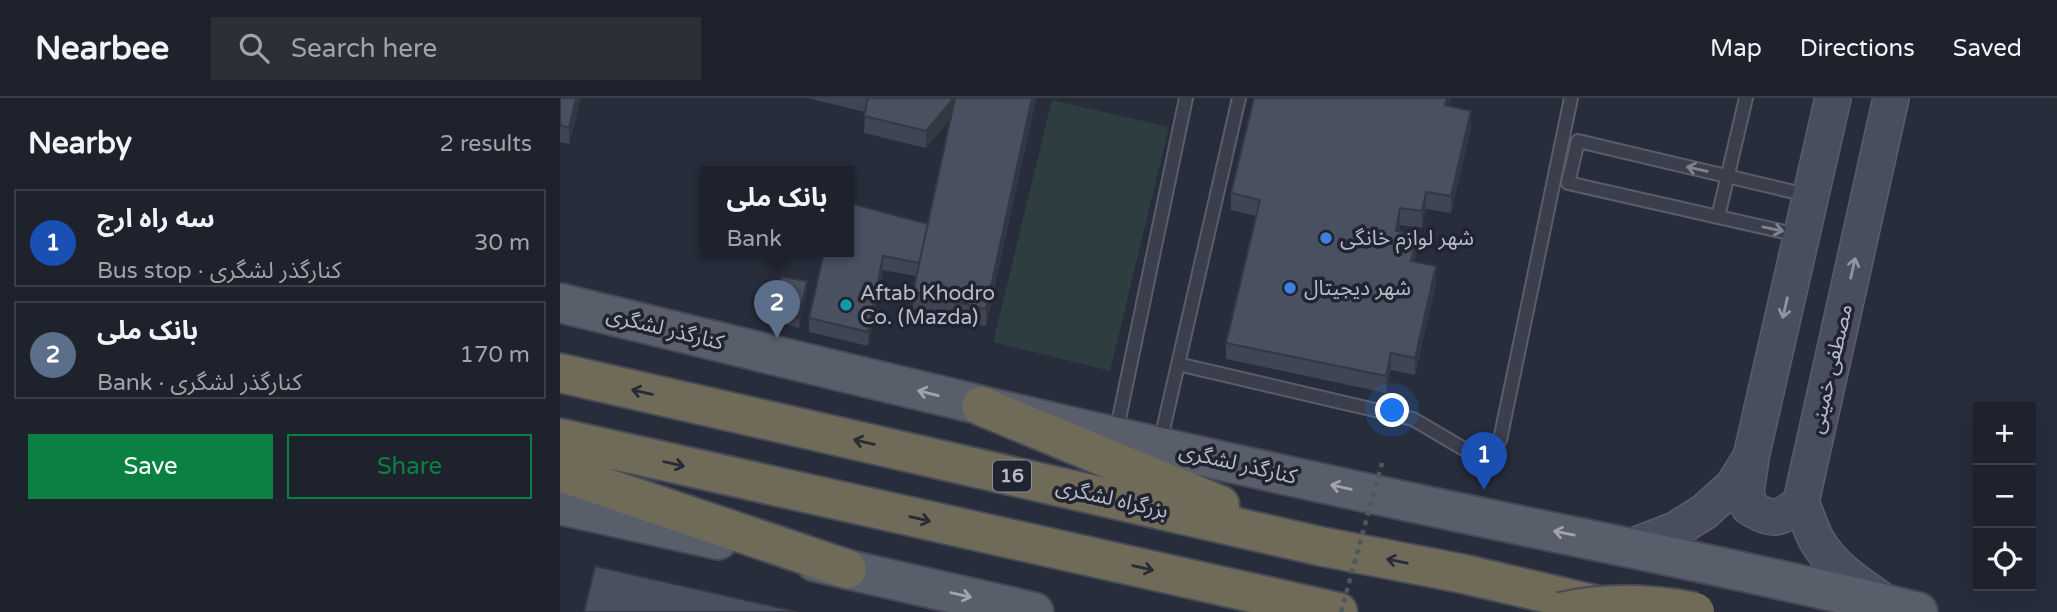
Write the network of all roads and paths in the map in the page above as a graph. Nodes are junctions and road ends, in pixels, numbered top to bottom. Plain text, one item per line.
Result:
1 (1186, 98) edge
2 (1239, 98) edge
3 (1571, 98) edge
4 (1746, 98) edge
5 (1833, 98) edge
6 (1891, 98) edge
7 (1728, 176) junction
8 (1811, 196) junction
9 (1718, 217) junction
10 (1802, 235) junction
11 (560, 303) edge
12 (1178, 364) junction
13 (560, 373) edge
14 (981, 406) junction
15 (1115, 437) junction
16 (560, 439) edge
17 (1159, 446) junction
18 (1751, 457) junction
19 (1382, 463) dead end
20 (560, 472) edge
21 (1801, 502) junction
22 (570, 512) edge
23 (1318, 546) junction
24 (1631, 547) junction
25 (847, 569) junction
26 (1904, 609) edge
27 (1034, 612) edge
28 (1340, 612) edge
29 (1561, 612) edge
30 (1624, 612) edge
31 (1695, 612) edge

1 - 15 lane
2 - 12 lane
3 - 12 lane
4 - 7 lane
5 - 8 main road
21 -> 6 main road, مصطفی خمینی
7 - 8 lane
7 - 9 lane
7 -> 9 lane
8 - 10 main road
9 -> 10 lane
10 -> 18 main road
14 -> 11 main road, کنارگذر لشگری
12 - 17 lane
23 -> 13 highway, بزرگراه لشگری / 16
14 - 15 main road, کنارگذر لشگری
14 - 23 highway
15 - 17 main road, کنارگذر لشگری
16 -> 28 highway
24 -> 17 main road, کنارگذر لشگری
18 - 21 main road
18 - 24 main road
19 - 28 path, bridge
20 - 25 highway
21 - 26 main road
22 - 25 main road
30 -> 23 highway, بزرگراه لشگری / 16
24 - 26 main road, کنارگذر لشگری
25 -> 27 main road
29 - 31 highway, bridge

